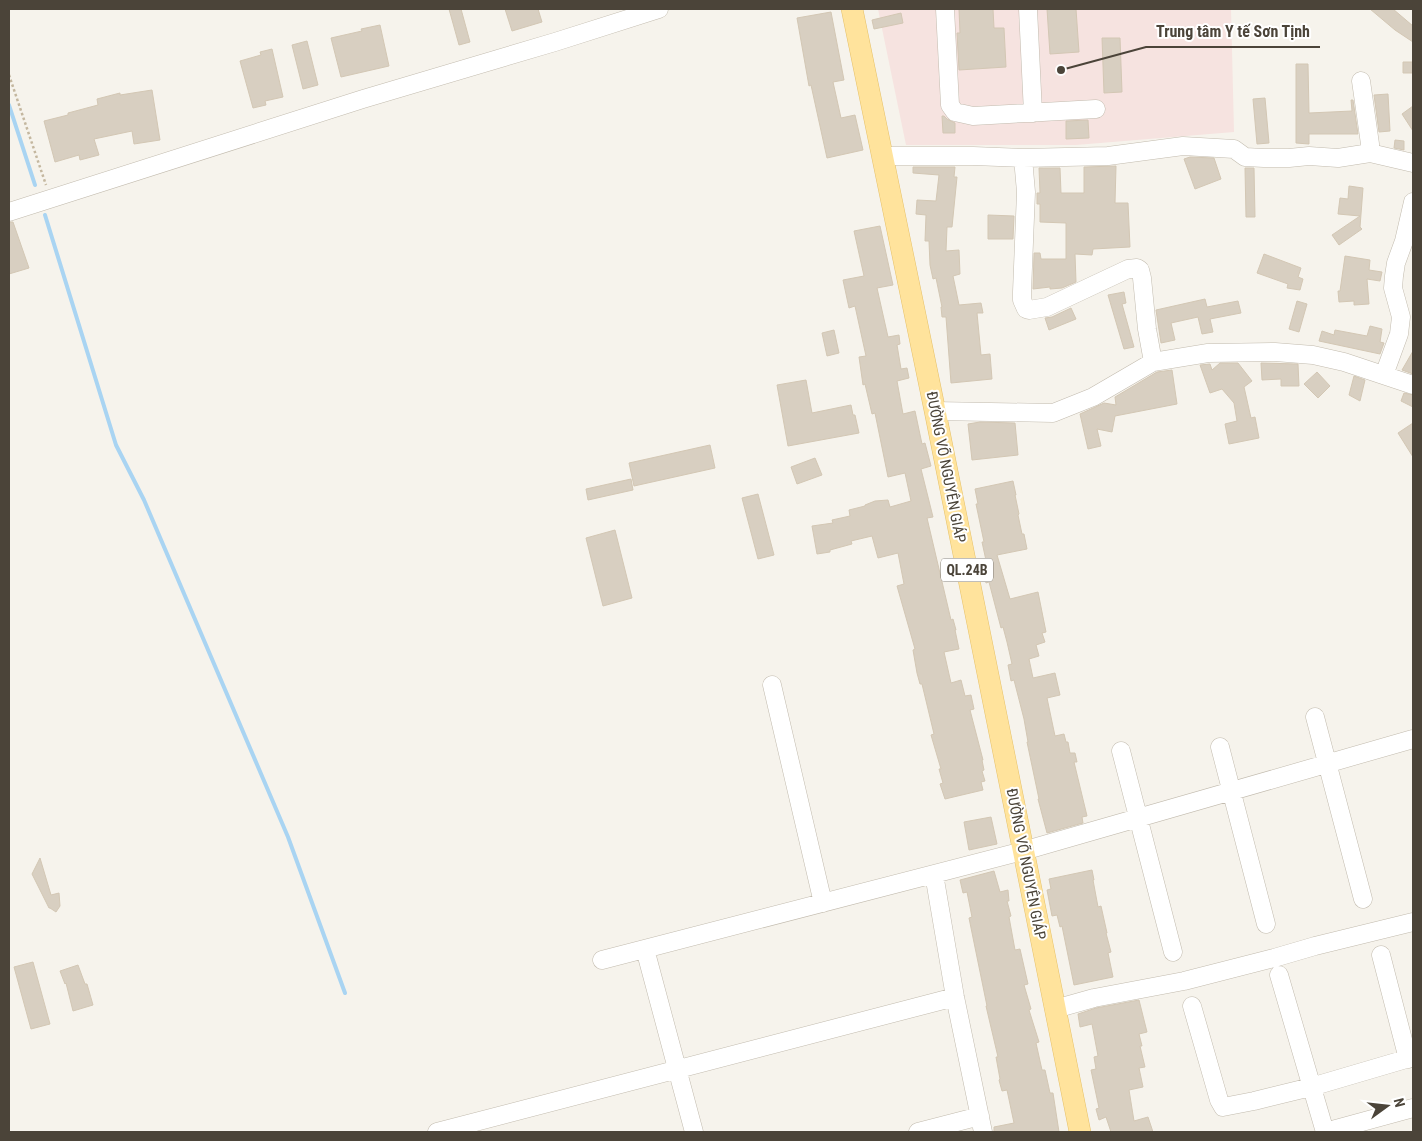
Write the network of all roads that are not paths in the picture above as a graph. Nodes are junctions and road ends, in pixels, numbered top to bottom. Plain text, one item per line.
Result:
1 (659, 9) edge
2 (852, 9) edge
3 (945, 9) edge
4 (1028, 9) edge
5 (1361, 81) dead end
6 (1096, 109) dead end
7 (1033, 113) junction
8 (1370, 153) junction
9 (883, 156) junction
10 (1023, 158) junction
11 (1413, 163) edge
12 (1413, 202) edge
13 (9, 212) edge
14 (1407, 316) edge
15 (1153, 362) junction
16 (1384, 375) junction
17 (1413, 385) edge
18 (935, 411) junction
19 (772, 685) dead end
20 (1315, 716) dead end
21 (1413, 739) edge
22 (1220, 747) dead end
23 (1121, 752) dead end
24 (1327, 764) junction
25 (1231, 791) junction
26 (1138, 818) junction
27 (1023, 850) junction
28 (934, 874) junction
29 (1363, 899) dead end
30 (823, 903) junction
31 (1413, 922) edge
32 (1266, 924) dead end
33 (645, 949) junction
34 (1173, 952) dead end
35 (1381, 954) dead end
36 (602, 960) dead end
37 (1279, 975) dead end
38 (955, 997) junction
39 (1192, 1006) dead end
40 (1055, 1009) junction
41 (1410, 1058) edge
42 (677, 1069) junction
43 (1311, 1086) junction
44 (1413, 1108) edge
45 (981, 1124) edge
46 (472, 1128) edge
47 (437, 1132) edge
48 (694, 1132) edge
49 (918, 1132) edge
50 (1080, 1132) edge
51 (1325, 1132) edge

1 - 13 street
2 - 9 main road, ĐƯỜNG VÕ NGUYÊN GIÁP / QL.24B
3 - 7 street
4 - 7 street
5 - 8 street
6 - 7 street
8 - 10 street
8 - 11 street
9 - 10 street
9 - 18 main road, ĐƯỜNG VÕ NGUYÊN GIÁP / QL.24B
10 - 15 street
12 - 14 street
14 - 16 street
15 - 16 street
15 - 18 street
16 - 17 street
18 - 27 main road, ĐƯỜNG VÕ NGUYÊN GIÁP / QL.24B
19 - 30 street
20 - 24 street
21 - 24 street
22 - 25 street
23 - 26 street
24 - 25 street
24 - 29 street
25 - 26 street
25 - 32 street
26 - 27 street
26 - 34 street
27 - 28 street
27 - 40 main road, ĐƯỜNG VÕ NGUYÊN GIÁP / QL.24B
28 - 30 street
28 - 38 street
30 - 33 street
31 - 40 street
33 - 36 street
33 - 42 street
35 - 41 street
37 - 43 street
38 - 42 street
38 - 45 street
39 - 43 street
40 - 50 main road, ĐƯỜNG VÕ NGUYÊN GIÁP / QL.24B
41 - 43 street
42 - 46 street
42 - 48 street
43 - 51 street
44 - 51 street
45 - 49 street
46 - 47 street

